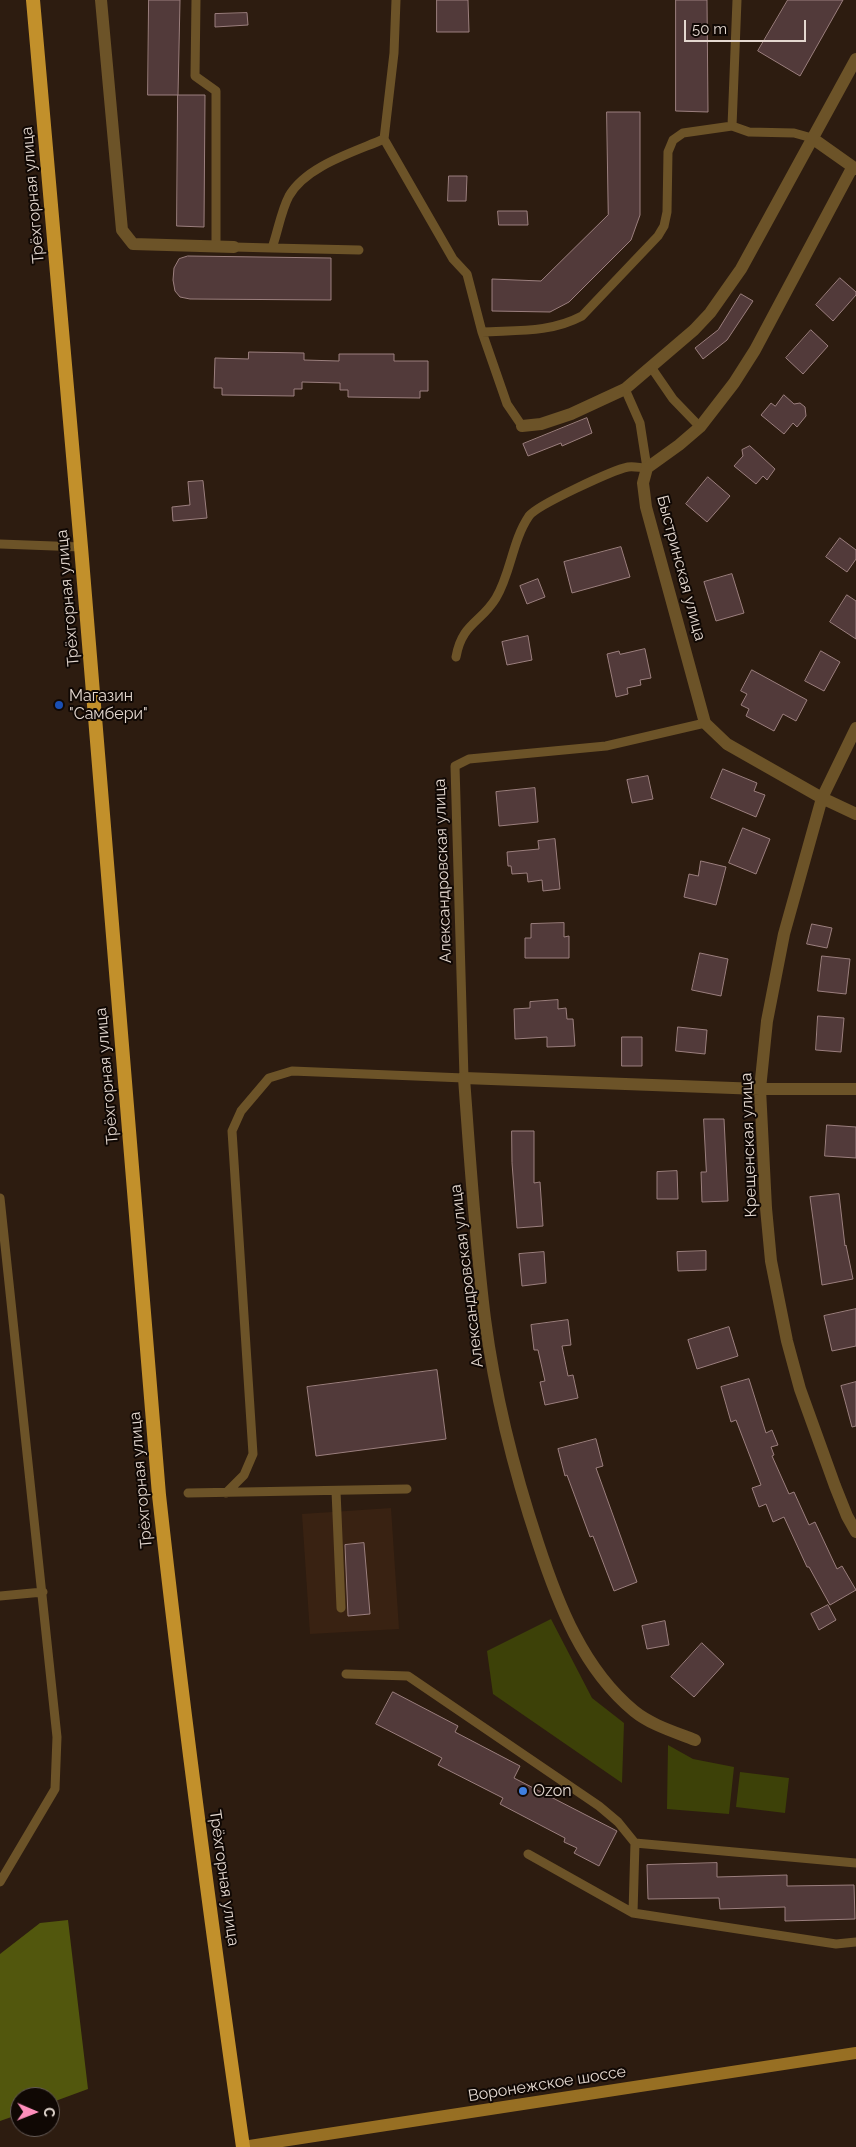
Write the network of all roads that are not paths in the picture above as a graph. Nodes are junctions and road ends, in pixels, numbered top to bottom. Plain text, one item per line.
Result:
1 (33, 0) edge
2 (101, 0) edge
3 (196, 0) edge
4 (396, 0) edge
5 (737, 0) edge
6 (856, 59) edge
7 (732, 126) junction
8 (812, 138) junction
9 (384, 139) junction
10 (855, 166) edge
11 (216, 246) junction
12 (234, 247) joint
13 (272, 248) junction
14 (359, 250) dead end
15 (482, 332) junction
16 (652, 367) junction
17 (625, 389) junction
18 (522, 426) joint
19 (700, 426) junction
20 (647, 468) junction
21 (1, 542) edge
22 (81, 547) junction
23 (456, 657) dead end
24 (705, 722) junction
25 (856, 728) edge
26 (822, 798) junction
27 (856, 814) edge
28 (464, 1078) junction
29 (760, 1089) junction
30 (856, 1090) edge
31 (0, 1198) edge
32 (407, 1489) dead end
33 (336, 1491) junction
34 (188, 1493) dead end
35 (226, 1493) junction
36 (856, 1532) edge
37 (43, 1592) junction
38 (0, 1596) edge
39 (341, 1608) dead end
40 (346, 1674) dead end
41 (695, 1740) dead end
42 (636, 1843) junction
43 (528, 1854) dead end
44 (856, 1863) edge
45 (0, 1882) edge
46 (633, 1913) junction
47 (856, 1942) edge
48 (856, 2053) edge
49 (242, 2147) edge

1 - 22 highway, Трёхгорная улица
2 - 11 street
3 - 11 lane
4 - 9 lane
5 - 7 lane
6 - 8 street
7 - 8 lane
7 - 15 lane
8 - 10 street
8 - 16 street
9 - 13 lane
9 - 15 lane
10 - 19 street
11 - 12 street
12 - 13 lane
13 - 14 lane
15 - 18 lane
16 - 17 street
16 - 19 lane
17 - 18 street
17 - 20 lane
19 - 20 street
20 - 23 lane
20 - 24 street, Быстринская улица
21 - 22 lane
22 - 49 highway, Трёхгорная улица
24 - 26 street, Быстринская улица
24 - 28 lane, Александровская улица
25 - 26 street, Крещенская улица
26 - 27 street, Быстринская улица
26 - 29 street, Крещенская улица
28 - 29 street
28 - 35 lane
28 - 41 street, Александровская улица
29 - 30 street
29 - 36 street, Крещенская улица
31 - 37 lane
32 - 33 lane
33 - 35 lane
33 - 39 lane
34 - 35 lane
37 - 38 lane
37 - 45 lane
40 - 42 lane
42 - 44 lane
42 - 46 lane
43 - 46 lane
46 - 47 lane
48 - 49 main road, Воронежское шоссе

